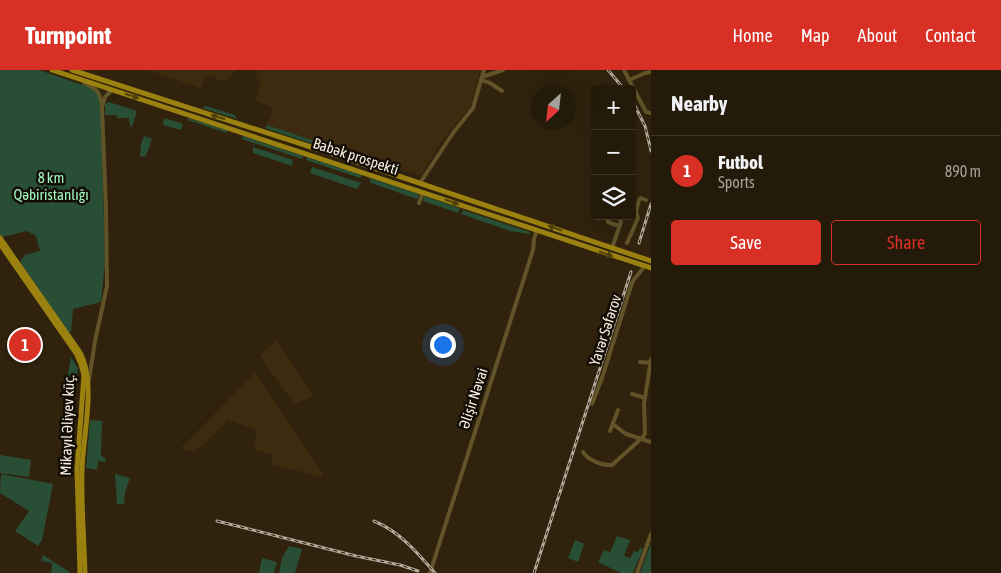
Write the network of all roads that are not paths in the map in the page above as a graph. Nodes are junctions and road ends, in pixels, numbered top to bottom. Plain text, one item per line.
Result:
1 (52, 70) edge
2 (72, 70) edge
3 (484, 70) edge
4 (503, 70) edge
5 (624, 70) edge
6 (646, 71) edge
7 (651, 72) edge
8 (73, 77) junction
9 (482, 79) junction
10 (629, 80) junction
11 (112, 90) junction
12 (502, 90) dead end
13 (102, 107) junction
14 (651, 113) edge
15 (230, 128) junction
16 (261, 131) junction
17 (315, 156) junction
18 (342, 157) junction
19 (420, 183) junction
20 (423, 192) junction
21 (646, 200) dead end
22 (419, 203) dead end
23 (636, 205) edge
24 (636, 214) edge
25 (608, 220) edge
26 (620, 220) edge
27 (619, 226) junction
28 (537, 230) junction
29 (0, 238) edge
30 (627, 243) dead end
31 (0, 244) edge
32 (612, 248) junction
33 (651, 261) edge
34 (644, 266) junction
35 (651, 268) edge
36 (92, 359) junction
37 (651, 359) edge
38 (85, 361) junction
39 (640, 362) dead end
40 (651, 363) edge
41 (87, 368) junction
42 (84, 375) junction
43 (649, 383) edge
44 (88, 387) junction
45 (632, 394) dead end
46 (645, 398) junction
47 (592, 404) dead end
48 (646, 407) junction
49 (651, 407) edge
50 (618, 410) dead end
51 (614, 425) junction
52 (610, 431) dead end
53 (640, 438) junction
54 (651, 442) edge
55 (583, 452) dead end
56 (651, 534) edge
57 (80, 573) edge
58 (85, 573) edge
59 (430, 573) edge
60 (636, 573) edge

1 - 8 main road, Babək prospekti
16 -> 2 main road, Babək prospekti
3 - 9 street
4 - 9 street
5 - 10 street
6 - 7 street
6 - 10 street
8 - 11 main road, Babək prospekti
8 - 13 street
9 - 12 street
9 - 19 street
10 - 14 street
11 - 13 street
11 -> 15 main road, Babək prospekti
13 - 36 street
15 - 16 main road
15 - 17 main road, Babək prospekti
16 - 18 main road, Babək prospekti
17 - 18 main road
17 - 20 main road, Babək prospekti
18 - 19 main road, Babək prospekti
32 -> 19 main road, Babək prospekti
20 - 22 street
20 -> 28 main road, Babək prospekti
21 - 23 street
24 - 30 street
25 - 27 street
26 - 27 street
27 - 32 street
28 -> 34 main road, Babək prospekti
28 - 59 street, Əlişir Nəvai
29 - 38 main road
31 - 42 main road, Mikayıl Əliyev küç.
32 - 33 main road, Babək prospekti
34 - 35 main road, Babək prospekti
34 - 47 street, Yavər Səfərov
36 - 38 street
36 - 41 street
36 - 44 street
37 - 40 street
38 - 41 main road
39 - 40 street
40 - 43 street
41 - 42 street
41 - 44 main road
42 - 57 main road, Mikayıl Əliyev küç.
43 - 46 street
44 - 58 main road
45 - 46 street
46 - 48 street
48 - 49 street
48 - 53 street
50 - 51 street
51 - 52 street
51 - 53 street
53 - 54 street
53 - 55 street
56 - 60 street

